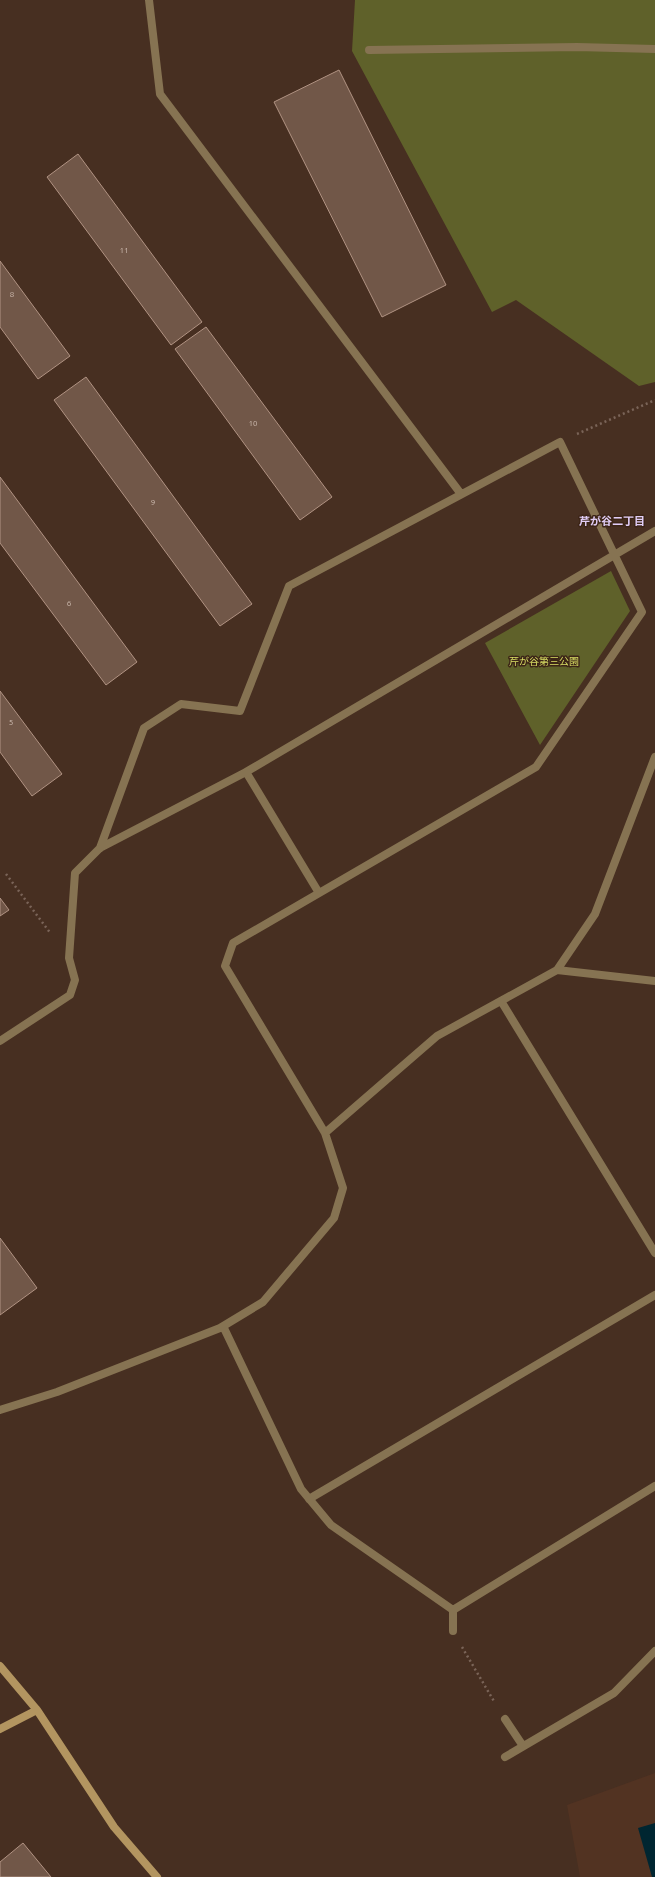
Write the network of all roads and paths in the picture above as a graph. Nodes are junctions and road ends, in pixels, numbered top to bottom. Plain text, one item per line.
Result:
1 (149, 0) edge
2 (655, 49) edge
3 (369, 50) dead end
4 (655, 400) edge
5 (581, 432) dead end
6 (461, 494) junction
7 (655, 531) edge
8 (614, 554) junction
9 (655, 757) edge
10 (246, 772) junction
11 (100, 848) junction
12 (6, 874) dead end
13 (319, 893) junction
14 (54, 939) dead end
15 (557, 970) junction
16 (655, 981) edge
17 (501, 1001) junction
18 (0, 1041) edge
19 (325, 1133) junction
20 (655, 1253) edge
21 (655, 1295) edge
22 (223, 1326) junction
23 (0, 1410) edge
24 (655, 1486) edge
25 (309, 1499) junction
26 (452, 1610) junction
27 (453, 1631) joint
28 (655, 1650) edge
29 (0, 1666) edge
30 (37, 1710) junction
31 (505, 1719) joint
32 (0, 1729) edge
33 (523, 1746) junction
34 (505, 1757) dead end
35 (157, 1877) edge

1 - 6 street
2 - 3 street
4 - 5 path
6 - 8 street
6 - 11 street
7 - 8 street
8 - 10 street
8 - 13 street
9 - 15 street
10 - 11 street
10 - 13 street
11 - 18 street
12 - 14 path
13 - 19 street
15 - 16 street
15 - 17 street
17 - 19 street
17 - 20 street
19 - 22 street
21 - 25 street
22 - 23 street
22 - 25 street
24 - 26 street
25 - 26 street
26 - 27 street
27 - 31 path
28 - 33 street
29 - 30 street
30 - 32 street
30 - 35 street
31 - 33 street
33 - 34 street

